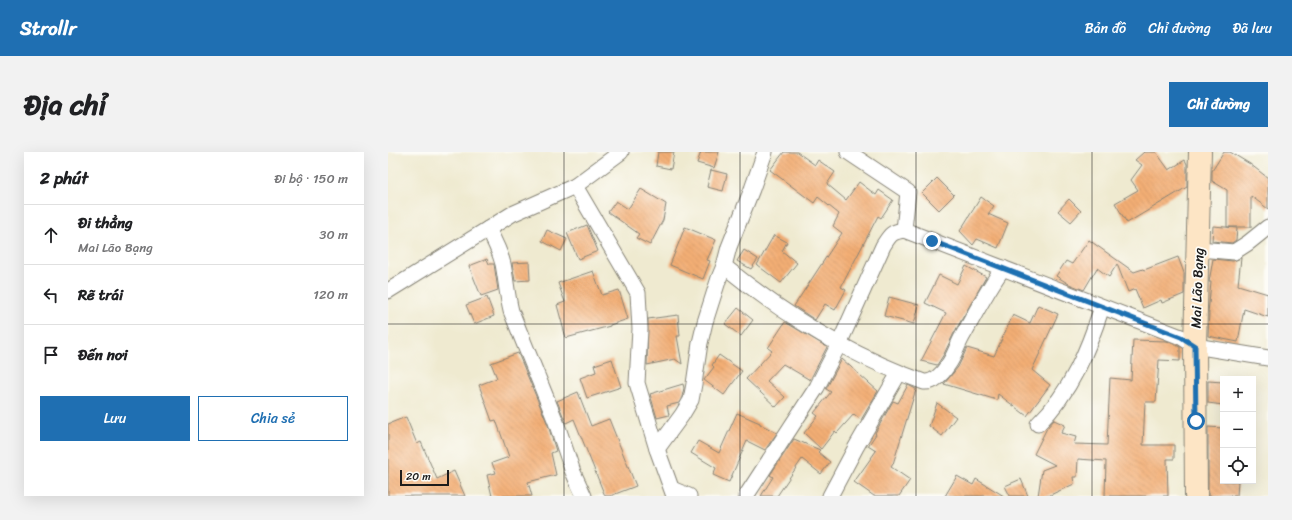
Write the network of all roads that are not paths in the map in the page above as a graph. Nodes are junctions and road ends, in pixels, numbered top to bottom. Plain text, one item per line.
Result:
1 (621, 152) edge
2 (765, 152) edge
3 (848, 152) edge
4 (1200, 152) edge
5 (575, 186) junction
6 (1268, 227) edge
7 (488, 229) junction
8 (904, 230) junction
9 (1198, 249) junction
10 (724, 266) junction
11 (1003, 268) junction
12 (388, 291) edge
13 (1102, 307) junction
14 (839, 344) junction
15 (1195, 346) junction
16 (1268, 358) edge
17 (899, 373) junction
18 (1038, 424) dead end
19 (657, 449) junction
20 (673, 493) edge
21 (584, 496) edge
22 (689, 496) edge
23 (746, 496) edge
24 (830, 496) edge
25 (1196, 496) edge

1 - 5 street
2 - 10 street
3 - 8 street
4 - 9 street, Mai Lão Bạng
5 - 7 street
5 - 19 street
6 - 9 street
7 - 12 street
7 - 21 street
8 - 11 street
8 - 14 street
9 - 15 street, Mai Lão Bạng
10 - 14 street
10 - 19 street
11 - 13 street
11 - 17 street
13 - 15 street
13 - 18 street
14 - 17 street
14 - 23 street
15 - 16 street
15 - 25 street, Mai Lão Bạng
17 - 24 street
19 - 20 street
20 - 22 street

